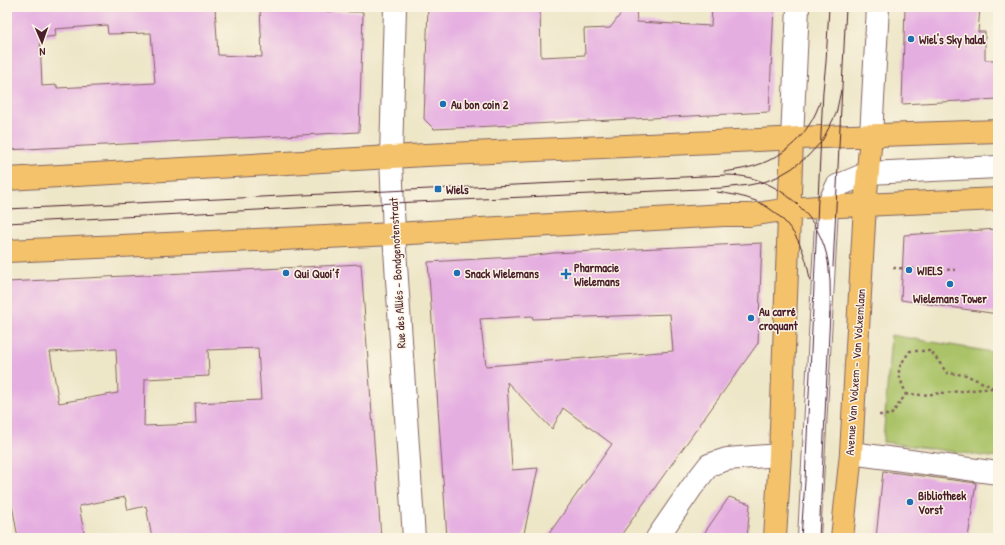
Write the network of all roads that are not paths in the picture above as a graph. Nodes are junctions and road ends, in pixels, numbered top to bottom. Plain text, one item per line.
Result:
1 (395, 7) edge
2 (798, 7) edge
3 (878, 7) edge
4 (998, 131) edge
5 (871, 136) junction
6 (792, 139) junction
7 (391, 157) junction
8 (998, 167) edge
9 (868, 172) junction
10 (7, 179) edge
11 (998, 199) edge
12 (865, 205) junction
13 (827, 207) junction
14 (790, 209) junction
15 (394, 234) junction
16 (7, 251) edge
17 (851, 453) junction
18 (780, 455) junction
19 (998, 473) edge
20 (414, 538) edge
21 (656, 538) edge
22 (775, 538) edge
23 (809, 538) edge
24 (842, 538) edge

1 - 7 street, Rue des Alliés - Bondgenotenstraat
2 - 6 street
3 - 5 street
4 - 5 main road
5 - 6 main road
5 - 9 main road, Avenue Van Volxem - Van Volxemlaan
6 - 7 main road
6 - 14 main road
7 - 10 main road
7 - 15 street, Rue des Alliés - Bondgenotenstraat
8 - 9 street
9 - 12 main road, Avenue Van Volxem - Van Volxemlaan
9 - 13 street
11 - 12 main road
12 - 13 main road
12 - 17 main road, Avenue Van Volxem - Van Volxemlaan
13 - 14 main road
13 - 23 street
14 - 15 main road
14 - 18 main road
15 - 16 main road
15 - 20 street, Rue des Alliés - Bondgenotenstraat
17 - 19 street
17 - 24 main road, Avenue Van Volxem - Van Volxemlaan
18 - 21 street
18 - 22 main road

